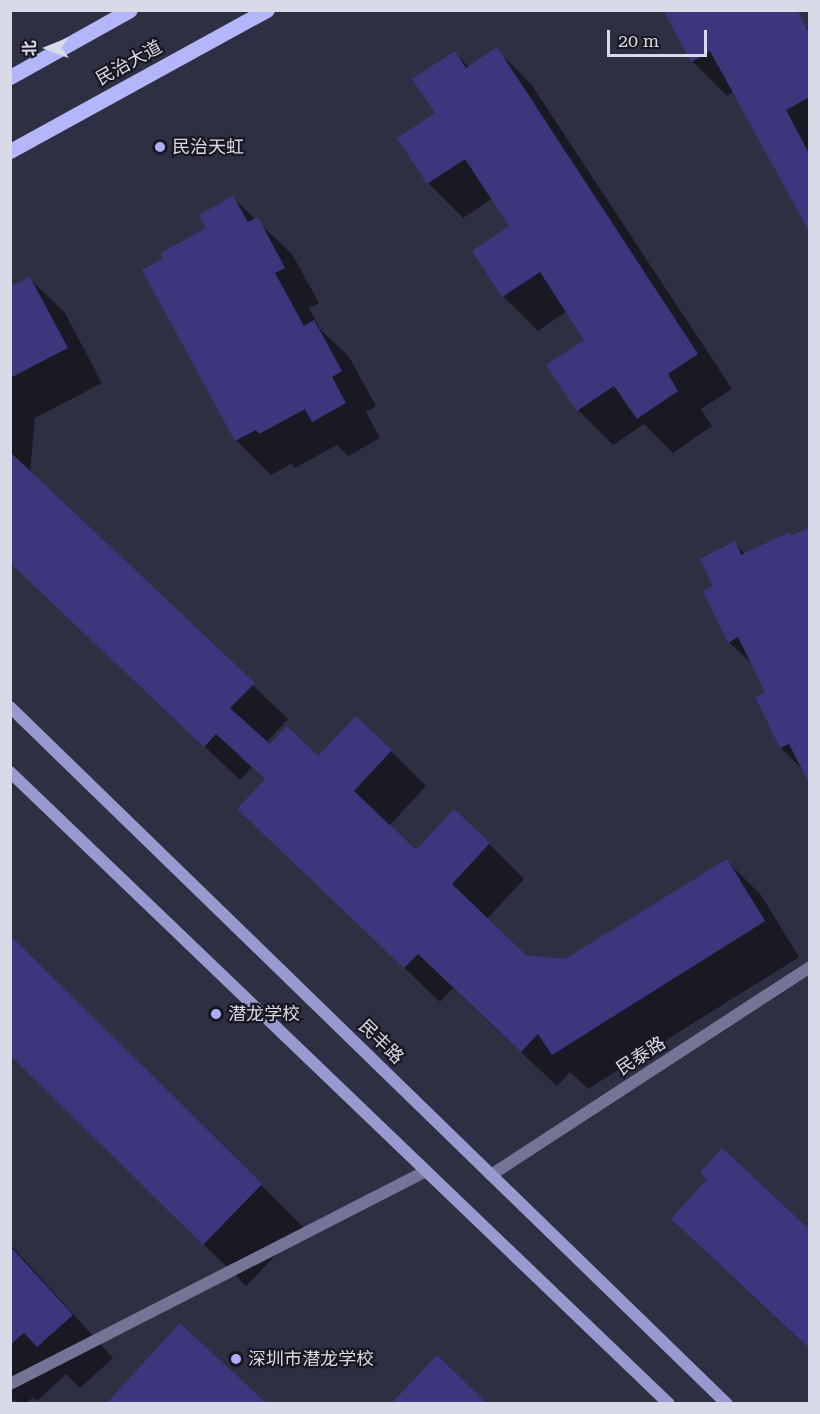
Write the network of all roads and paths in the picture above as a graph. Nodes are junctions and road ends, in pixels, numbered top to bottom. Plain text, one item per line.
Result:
1 (130, 10) edge
2 (267, 10) edge
3 (10, 76) edge
4 (10, 150) edge
5 (10, 707) edge
6 (10, 772) edge
7 (810, 967) edge
8 (424, 1172) junction
9 (491, 1174) junction
10 (10, 1384) edge
11 (669, 1404) edge
12 (727, 1404) edge

1 - 3 main road
2 - 4 main road, 民治大道
5 - 9 main road, 民丰路
6 - 8 main road
7 - 9 street, 民泰路
8 - 10 street
8 - 11 main road
9 - 12 main road, 民丰路

